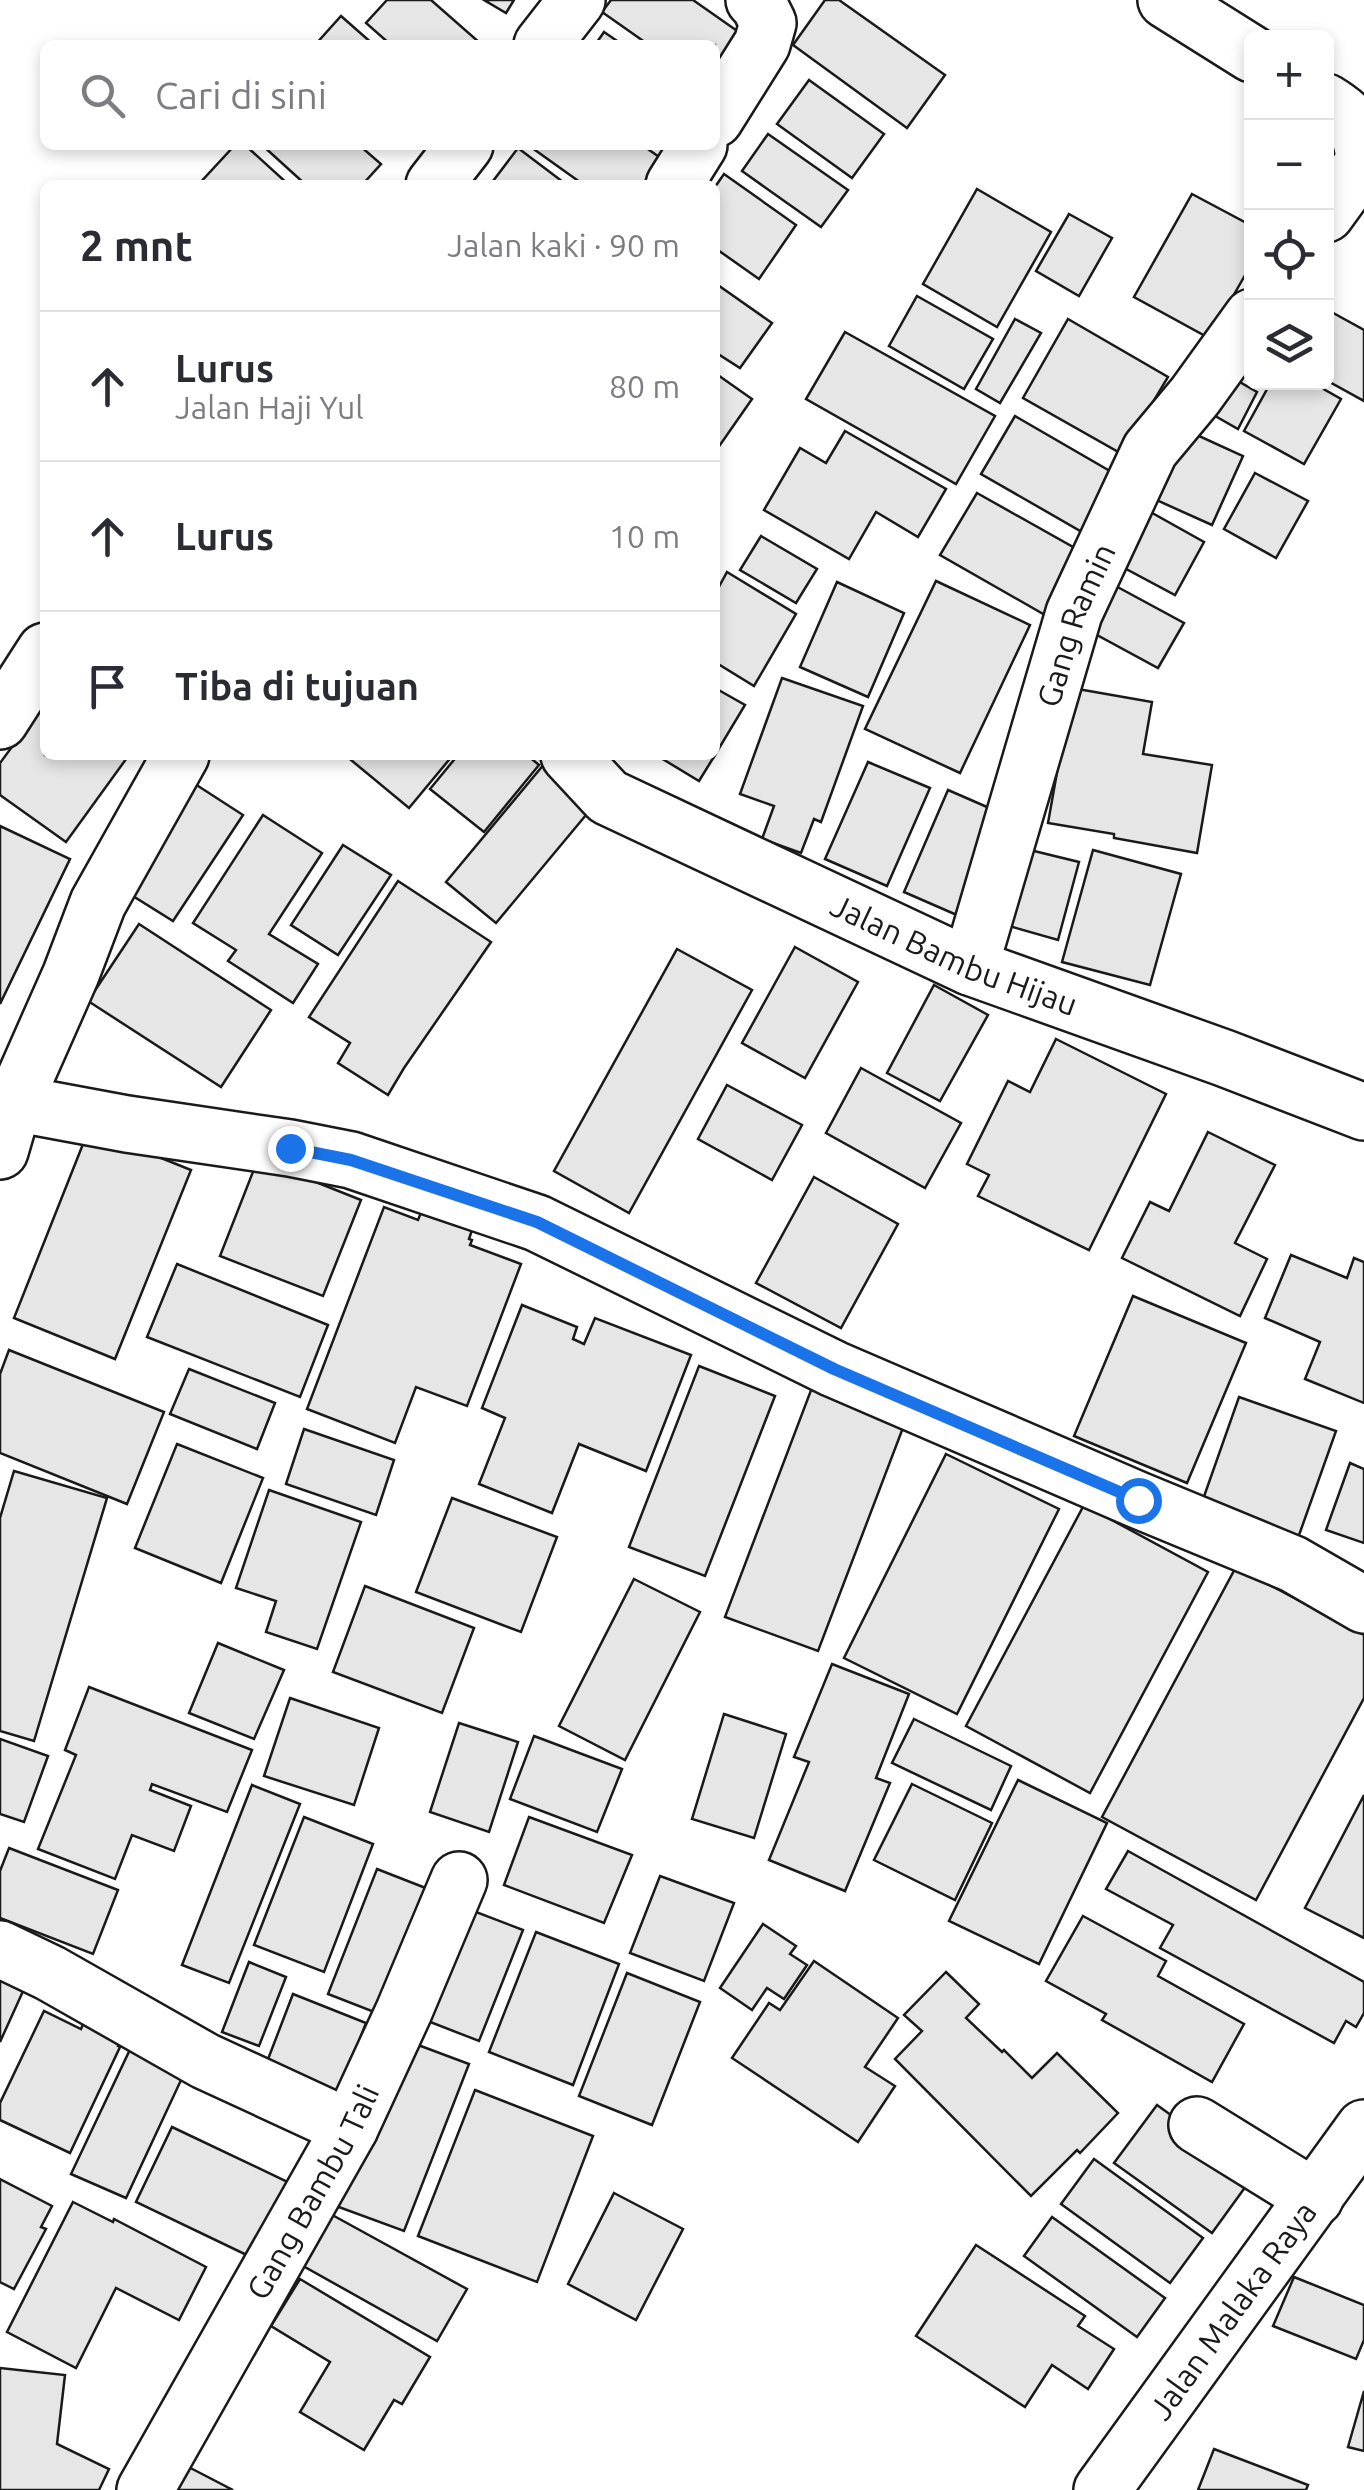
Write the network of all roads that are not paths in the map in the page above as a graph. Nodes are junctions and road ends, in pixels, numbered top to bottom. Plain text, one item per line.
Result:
1 (577, 0) edge
2 (754, 0) edge
3 (1166, 0) edge
4 (546, 40) edge
5 (1244, 49) edge
6 (1334, 107) edge
7 (720, 111) edge
8 (461, 150) edge
9 (696, 150) edge
10 (1364, 161) edge
11 (438, 180) edge
12 (677, 180) edge
13 (1329, 210) edge
14 (1244, 328) edge
15 (40, 659) edge
16 (0, 721) edge
17 (178, 760) edge
18 (574, 760) edge
19 (970, 967) junction
20 (1364, 1112) edge
21 (7, 1127) edge
22 (1364, 1605) edge
23 (460, 1880) dead end
24 (0, 1949) edge
25 (1197, 2124) dead end
26 (350, 2128) junction
27 (1364, 2128) edge
28 (1315, 2198) junction
29 (144, 2490) edge
30 (1102, 2490) edge

1 - 4 street
2 - 7 street
3 - 5 street
6 - 10 street
8 - 11 street
9 - 12 street
10 - 13 street
14 - 19 street, Gang Ramin
15 - 16 street
17 - 21 street
18 - 19 street, Jalan Bambu Hijau
19 - 20 street, Jalan Bambu Hijau
21 - 22 street
23 - 26 street, Gang Bambu Tali
24 - 26 street
25 - 28 street
26 - 29 street, Gang Bambu Tali
27 - 28 street, Jalan Malaka Raya
28 - 30 street, Jalan Malaka Raya

